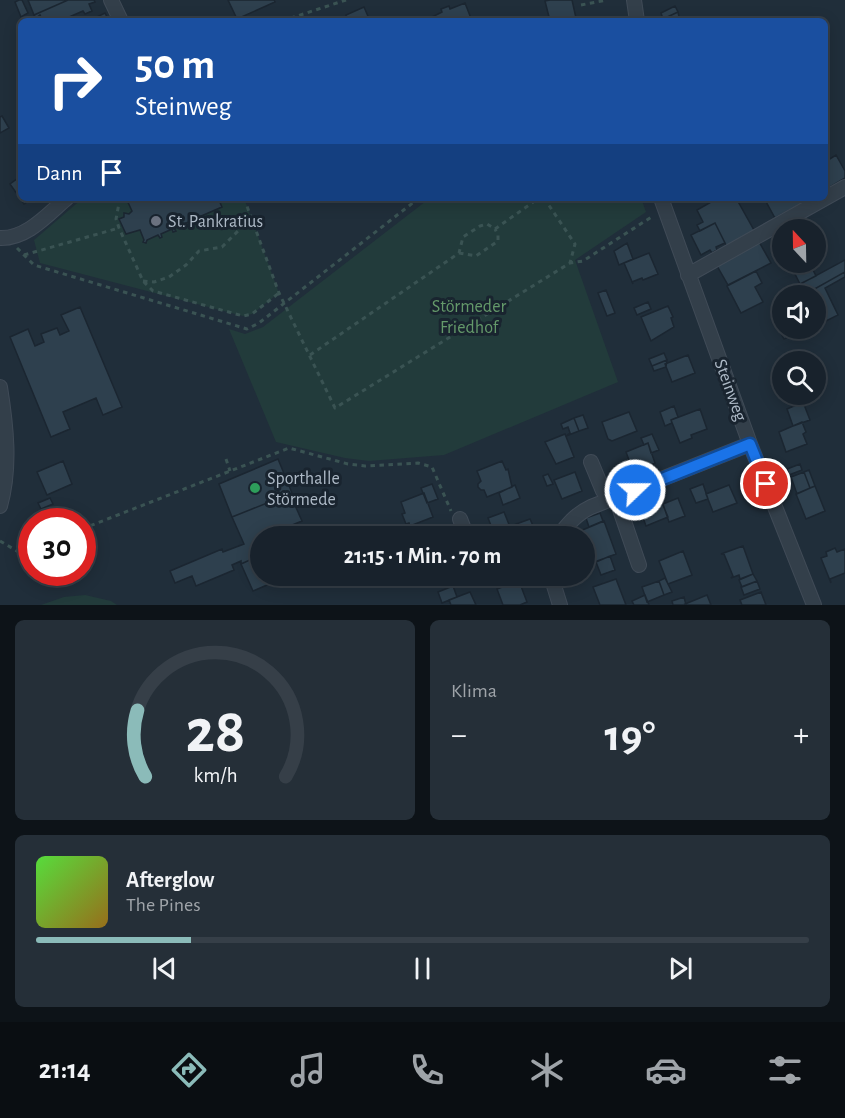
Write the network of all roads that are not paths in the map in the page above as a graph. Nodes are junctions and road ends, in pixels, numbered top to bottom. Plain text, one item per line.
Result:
1 (111, 0) edge
2 (634, 0) edge
3 (120, 18) edge
4 (637, 18) edge
5 (845, 187) edge
6 (828, 197) edge
7 (63, 201) edge
8 (820, 201) edge
9 (663, 204) edge
10 (4, 238) edge
11 (688, 275) junction
12 (0, 387) edge
13 (750, 444) junction
14 (591, 462) dead end
15 (616, 498) junction
16 (0, 506) edge
17 (460, 519) road end
18 (463, 526) edge
19 (566, 526) edge
20 (639, 565) dead end
21 (554, 586) edge
22 (560, 605) edge
23 (814, 605) edge

1 - 3 street
2 - 4 street
5 - 6 street
7 - 10 street
8 - 11 street
9 - 11 street, Steinweg
11 - 13 street, Steinweg
12 - 16 street
13 - 15 street
13 - 23 street, Steinweg
14 - 15 street
15 - 19 street
15 - 20 street
17 - 18 street
21 - 22 street

